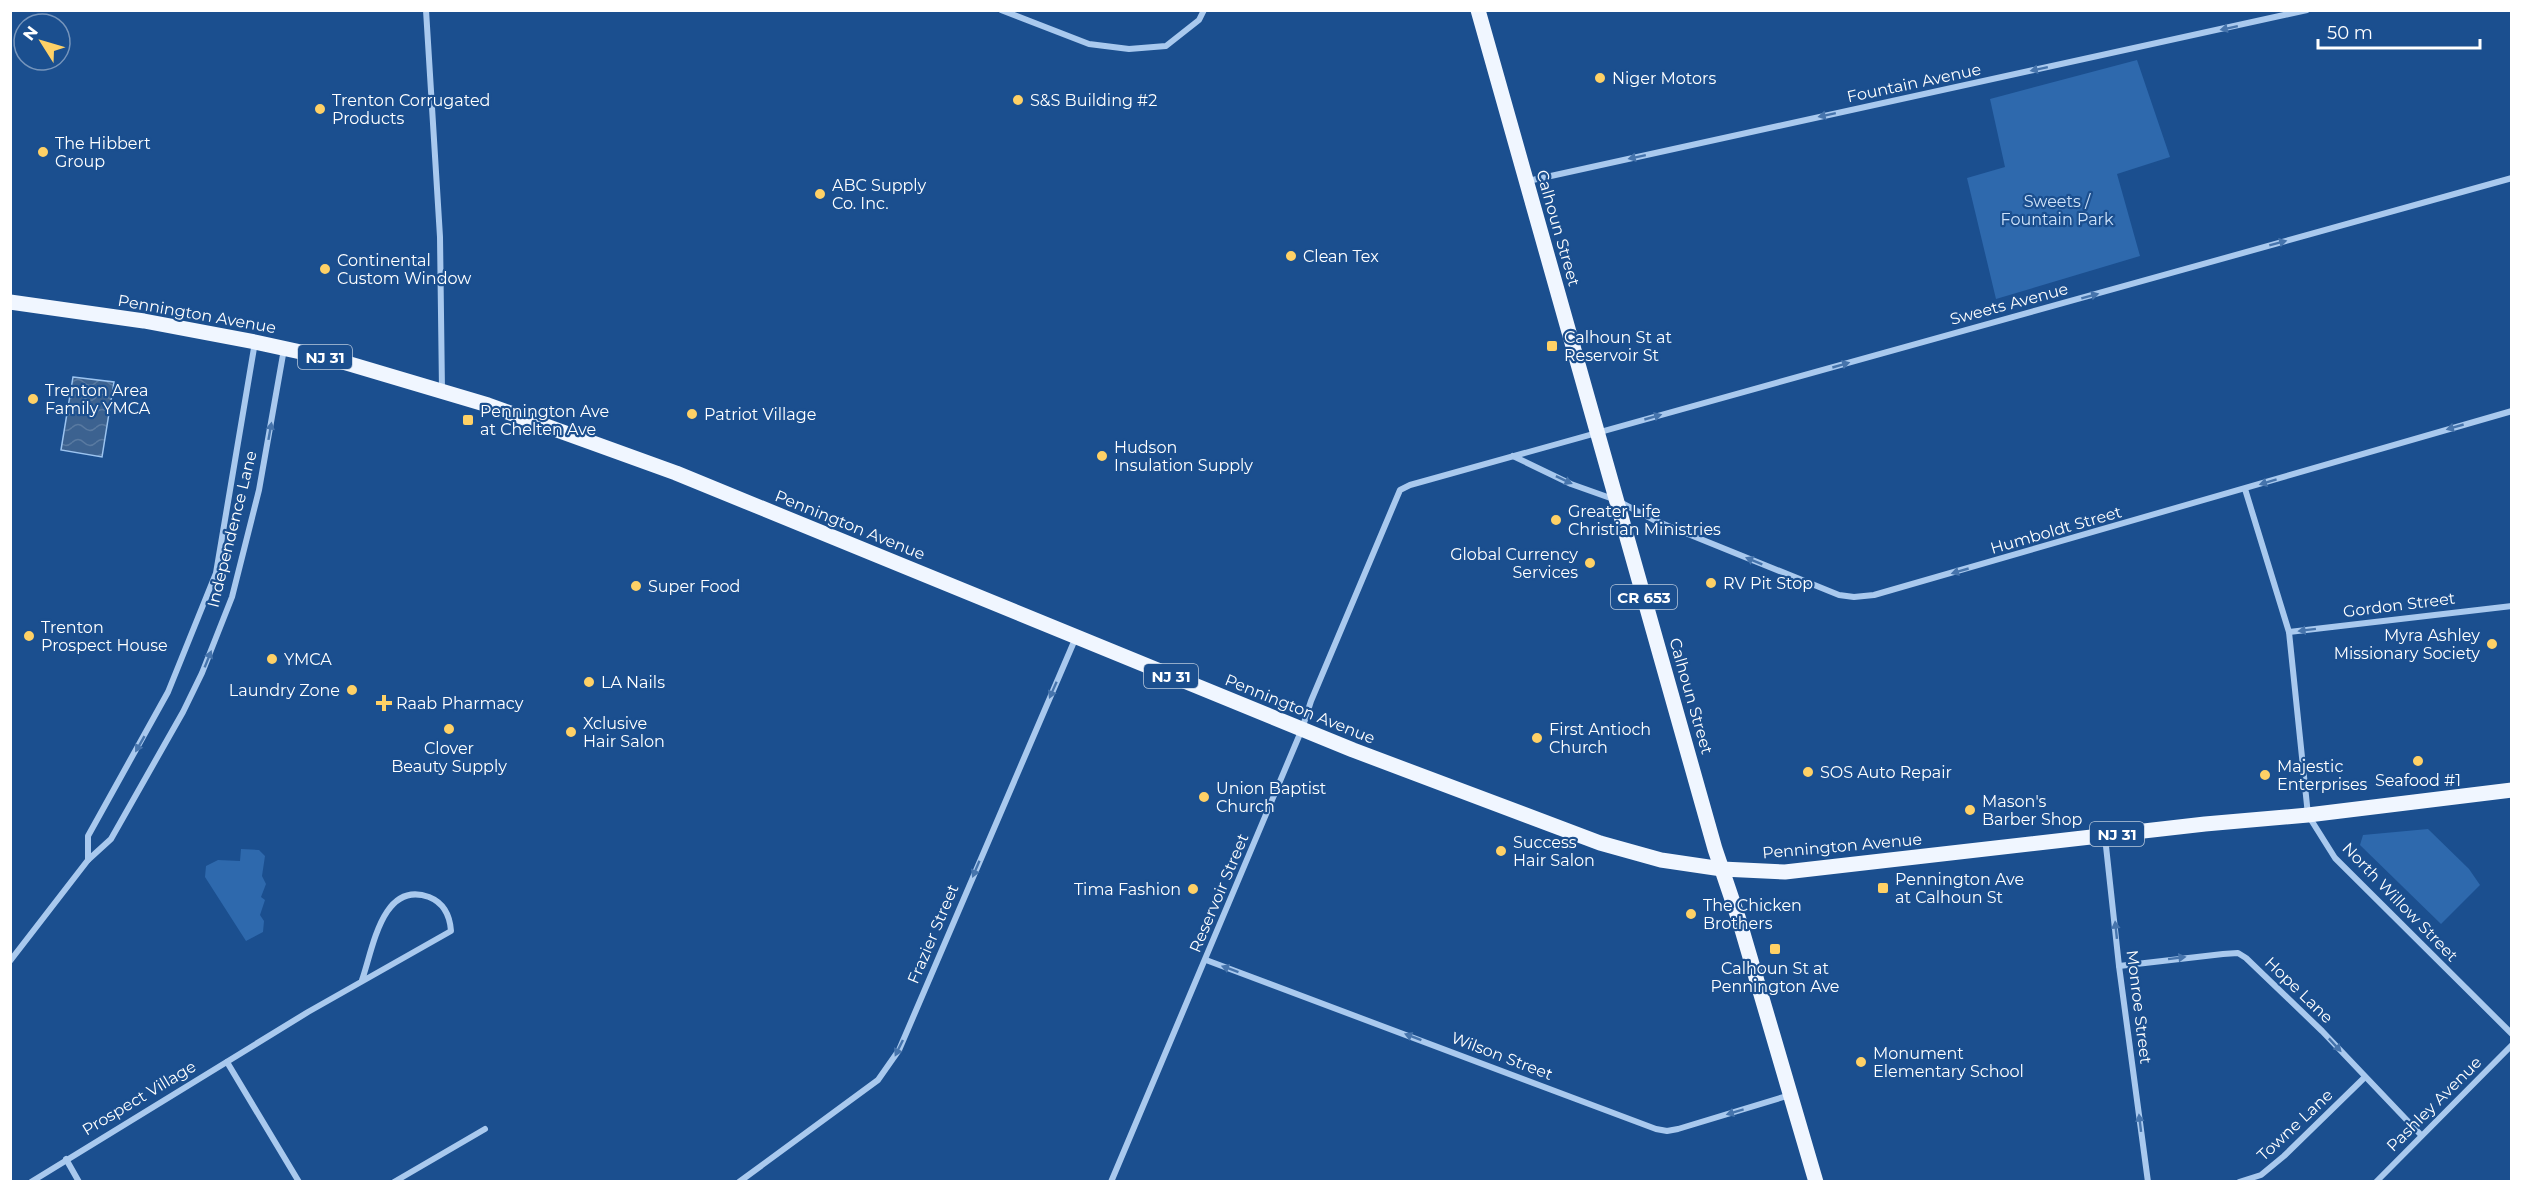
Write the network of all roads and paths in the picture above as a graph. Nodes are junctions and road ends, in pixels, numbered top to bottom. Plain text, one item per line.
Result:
1 (426, 10) edge
2 (1001, 10) edge
3 (1204, 10) edge
4 (1478, 10) edge
5 (2307, 10) edge
6 (2511, 178) edge
7 (1526, 182) junction
8 (10, 302) edge
9 (255, 342) junction
10 (284, 348) junction
11 (442, 391) junction
12 (2511, 411) edge
13 (1597, 433) junction
14 (1513, 456) junction
15 (2245, 489) junction
16 (1616, 500) junction
17 (2511, 606) edge
18 (2289, 632) junction
19 (1076, 636) junction
20 (1302, 729) junction
21 (2511, 790) edge
22 (2308, 815) junction
23 (2105, 836) junction
24 (88, 860) junction
25 (1722, 869) junction
26 (1206, 960) junction
27 (10, 961) edge
28 (2119, 966) junction
29 (362, 980) junction
30 (2511, 1034) edge
31 (2511, 1045) edge
32 (227, 1062) junction
33 (2364, 1077) junction
34 (1791, 1094) junction
35 (484, 1129) dead end
36 (2421, 1135) junction
37 (66, 1159) junction
38 (31, 1182) edge
39 (79, 1182) edge
40 (299, 1182) edge
41 (394, 1182) edge
42 (739, 1182) edge
43 (1111, 1182) edge
44 (1816, 1182) edge
45 (2148, 1182) edge
46 (2239, 1182) edge
47 (2376, 1182) edge

1 - 11 street
2 - 3 street
4 - 7 main road, Calhoun Street / CR 653
5 -> 7 street, Fountain Avenue
13 -> 6 street, Sweets Avenue
7 - 13 main road, Calhoun Street / CR 653
8 - 9 main road, Pennington Avenue / NJ 31
9 - 10 main road, Pennington Avenue / NJ 31
9 -> 24 street, Independence Lane
10 - 11 main road, Pennington Avenue / NJ 31
24 -> 10 street, Independence Lane
11 - 19 main road, Pennington Avenue / NJ 31
12 -> 15 street, Humboldt Street
13 - 14 street, Sweets Avenue
13 - 16 main road, Calhoun Street / CR 653
14 -> 16 street, Humboldt Street
14 - 20 street, Reservoir Street
15 -> 16 street, Humboldt Street
15 - 18 street, North Willow Street
16 - 25 main road, Calhoun Street / CR 653
17 -> 18 street, Gordon Street
18 - 22 street, North Willow Street
19 - 20 main road, Pennington Avenue / NJ 31
19 -> 42 street, Frazier Street
20 - 25 main road, Pennington Avenue / NJ 31
20 - 26 street, Reservoir Street
21 - 22 main road, Pennington Avenue / NJ 31
22 - 23 main road, Pennington Avenue / NJ 31
22 - 30 street, North Willow Street
23 - 25 main road, Pennington Avenue / NJ 31
28 -> 23 street, Monroe Street
24 - 27 street, Independence Lane
25 - 34 main road, Calhoun Street / CR 653
34 -> 26 street, Wilson Street
26 - 43 street, Reservoir Street
28 -> 33 street, Hope Lane
45 -> 28 street, Monroe Street
29 - 29 street, Prospect Village
29 - 32 street, Prospect Village
31 - 36 street, Pashley Avenue
32 - 37 street, Prospect Village
32 - 40 street
33 - 36 street, Hope Lane
33 - 46 street, Towne Lane
34 - 44 main road, Calhoun Street / CR 653
35 - 41 street
36 - 47 street, Pashley Avenue
37 - 38 street, Prospect Village
37 - 39 street

